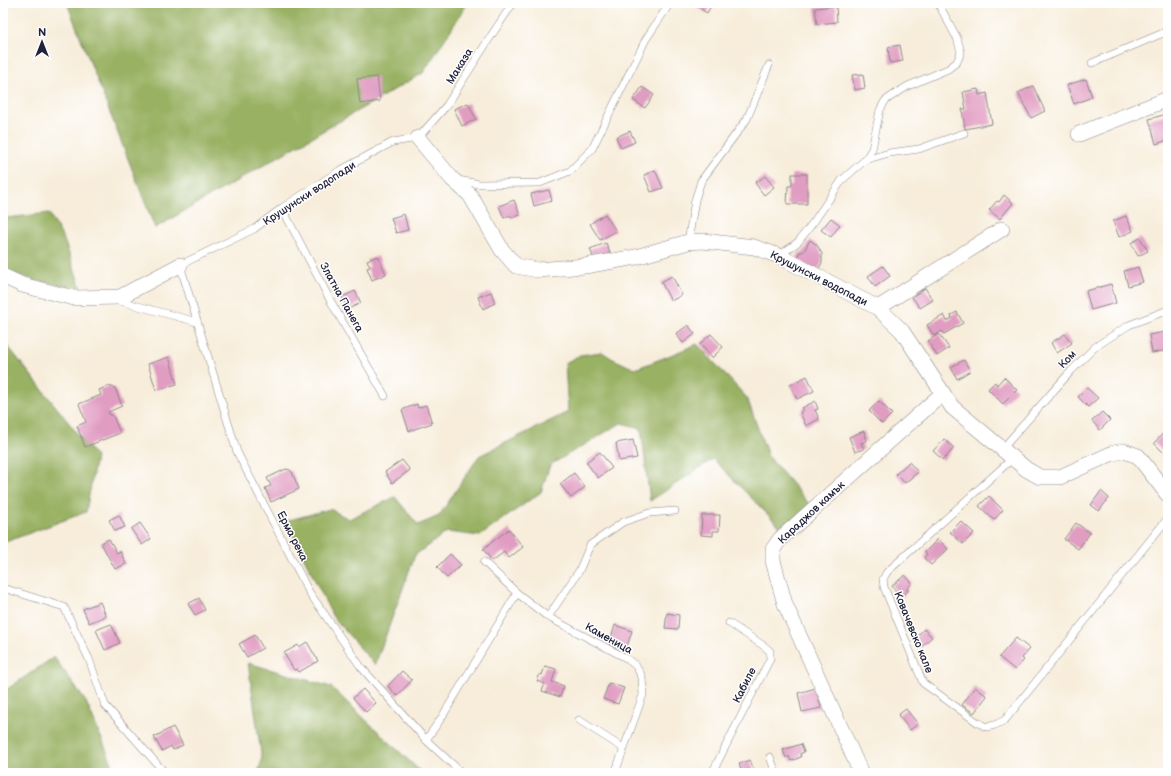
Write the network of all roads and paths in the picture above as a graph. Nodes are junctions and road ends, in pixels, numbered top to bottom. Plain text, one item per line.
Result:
1 (513, 3) edge
2 (670, 3) edge
3 (938, 3) edge
4 (1168, 31) edge
5 (1092, 63) dead end
6 (769, 65) dead end
7 (1168, 99) edge
8 (964, 133) dead end
9 (1079, 134) dead end
10 (418, 138) junction
11 (866, 160) junction
12 (452, 179) junction
13 (282, 208) junction
14 (1002, 228) dead end
15 (688, 242) junction
16 (779, 256) junction
17 (180, 265) junction
18 (3, 276) edge
19 (104, 297) junction
20 (878, 308) junction
21 (1168, 310) edge
22 (197, 322) junction
23 (942, 394) junction
24 (385, 396) dead end
25 (1007, 453) junction
26 (1168, 495) edge
27 (675, 511) dead end
28 (1168, 518) edge
29 (484, 562) dead end
30 (3, 588) edge
31 (517, 593) junction
32 (548, 617) junction
33 (729, 623) dead end
34 (578, 720) dead end
35 (426, 740) junction
36 (623, 748) junction
37 (770, 757) dead end
38 (165, 773) edge
39 (462, 773) edge
40 (615, 773) edge
41 (712, 773) edge
42 (776, 773) edge
43 (861, 773) edge

1 - 10 lane, Маказа
2 - 12 lane
3 - 11 lane
4 - 5 lane
6 - 15 lane
7 - 9 street
8 - 11 lane
10 - 12 street, Крушунски водопади
10 - 13 lane, Крушунски водопади
11 - 16 lane
12 - 15 street, Крушунски водопади
13 - 17 lane, Крушунски водопади
13 - 24 lane, Златна Панега
14 - 20 street
15 - 16 street, Крушунски водопади
16 - 20 street, Крушунски водопади
17 - 19 street, Крушунски водопади
17 - 22 lane, Ерма река
18 - 19 street, Крушунски водопади
19 - 22 lane
20 - 23 street, Крушунски водопади
21 - 25 lane, Ком
22 - 35 lane, Ерма река
23 - 25 street, Крушунски водопади
23 - 43 street, Караджов камък
25 - 26 street, Крушунски водопади
25 - 28 lane, Ковачевско кале
27 - 32 lane
29 - 31 lane, Каменица
30 - 38 lane
31 - 32 lane, Каменица
31 - 35 lane
32 - 36 lane, Каменица
33 - 41 lane, Кабиле
34 - 36 lane
35 - 39 lane, Ерма река
36 - 40 lane, Каменица
37 - 42 lane

